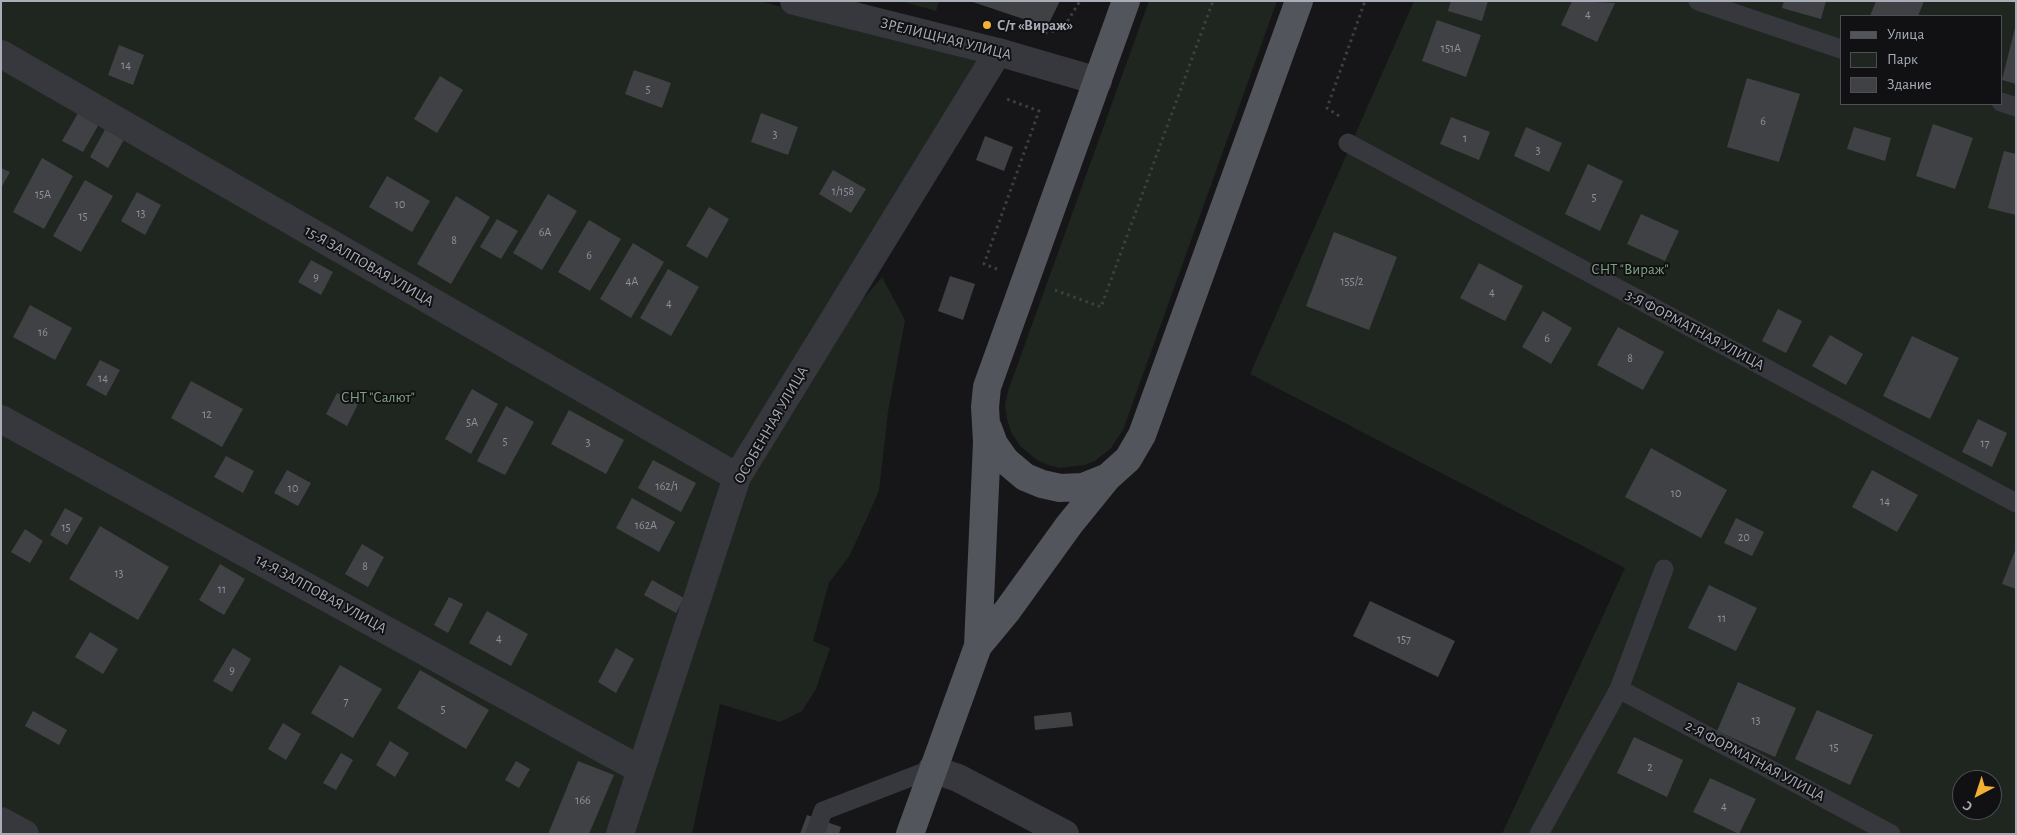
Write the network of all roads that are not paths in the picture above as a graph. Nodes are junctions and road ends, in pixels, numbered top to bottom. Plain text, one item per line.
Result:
1 (794, 1) edge
2 (1126, 1) edge
3 (1299, 1) edge
4 (1698, 1) edge
5 (1840, 48) edge
6 (998, 52) junction
7 (1, 54) edge
8 (1098, 81) junction
9 (2002, 102) edge
10 (2016, 107) edge
11 (1348, 143) dead end
12 (1, 418) edge
13 (987, 426) junction
14 (737, 477) junction
15 (1108, 477) junction
16 (2016, 503) edge
17 (1664, 569) dead end
18 (978, 646) junction
19 (1619, 689) junction
20 (932, 769) junction
21 (641, 770) junction
22 (1, 821) edge
23 (25, 834) edge
24 (620, 834) edge
25 (815, 834) edge
26 (910, 834) edge
27 (1065, 834) edge
28 (1539, 834) edge
29 (1891, 834) edge

1 - 6 street, ЗРЕЛИЩНАЯ УЛИЦА
2 - 8 main road
3 - 15 main road
4 - 5 lane
6 - 8 street, ЗРЕЛИЩНАЯ УЛИЦА
6 - 14 street, ОСОБЕННАЯ УЛИЦА
7 - 14 street, 15-Я ЗАЛПОВАЯ УЛИЦА
8 - 13 main road
9 - 10 lane
11 - 16 lane, 3-Я ФОРМАТНАЯ УЛИЦА
12 - 21 street, 14-Я ЗАЛПОВАЯ УЛИЦА
13 - 15 main road
13 - 18 main road
14 - 21 street, ОСОБЕННАЯ УЛИЦА
15 - 18 main road
17 - 19 lane
18 - 20 main road
19 - 28 lane
19 - 29 lane, 2-Я ФОРМАТНАЯ УЛИЦА
20 - 25 lane
20 - 26 main road
20 - 27 street
21 - 24 street, ОСОБЕННАЯ УЛИЦА
22 - 23 street

